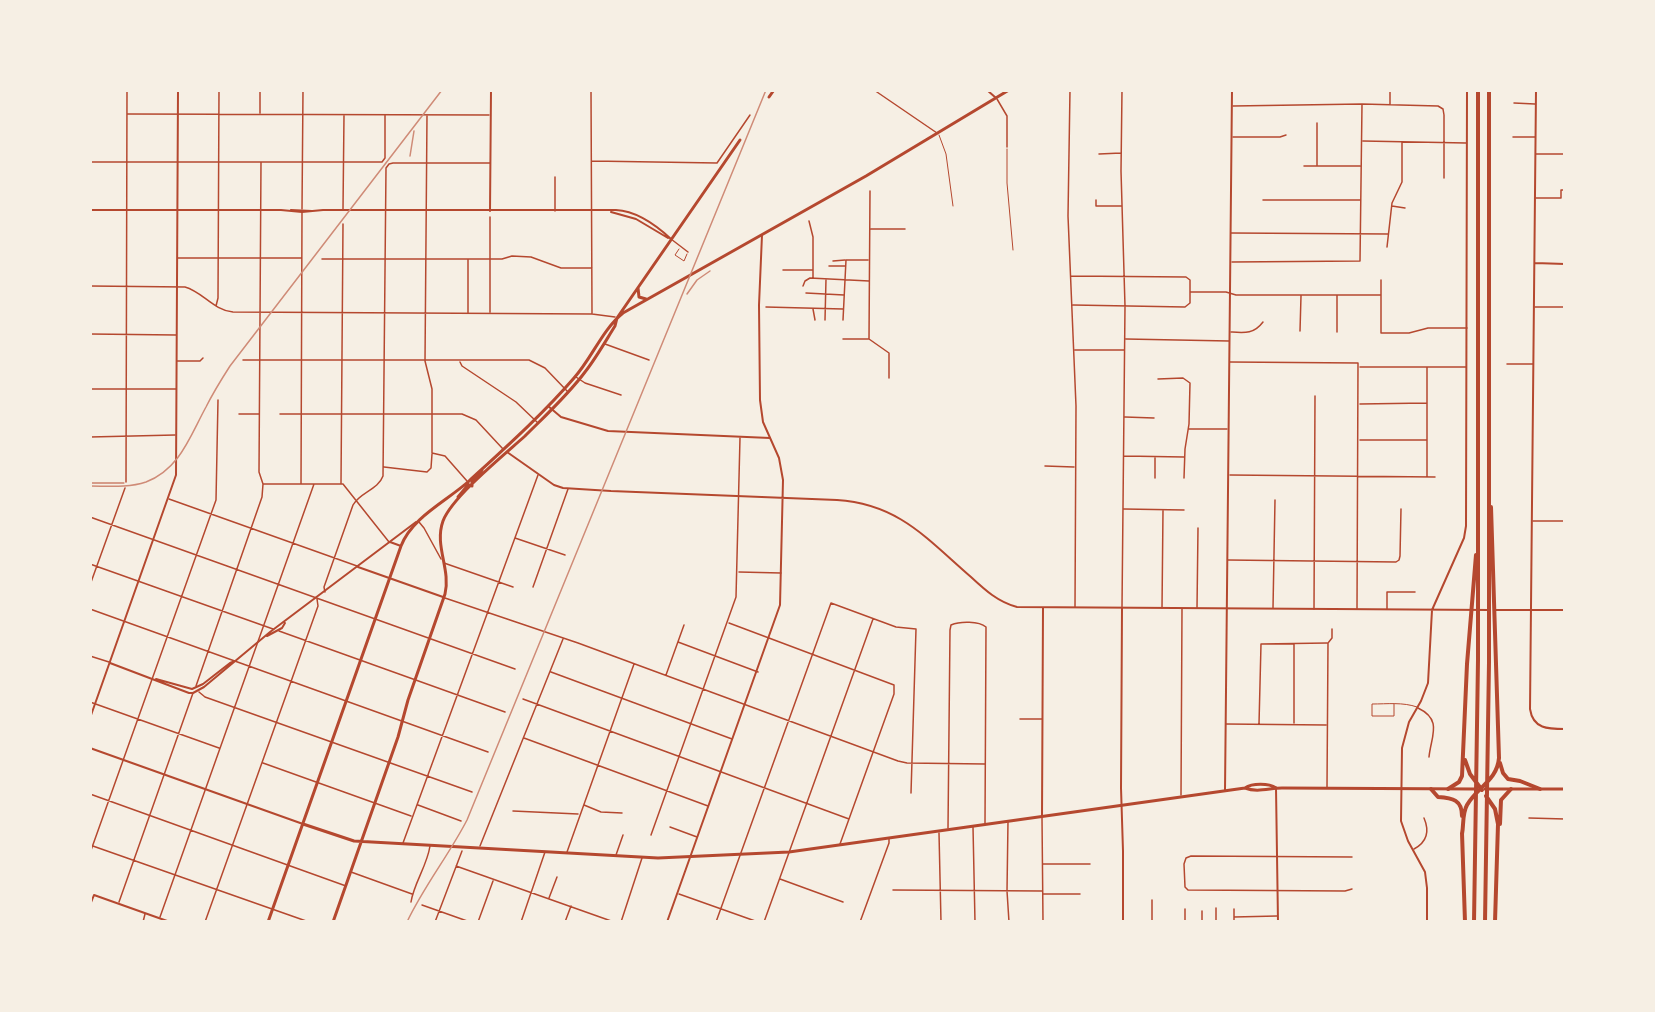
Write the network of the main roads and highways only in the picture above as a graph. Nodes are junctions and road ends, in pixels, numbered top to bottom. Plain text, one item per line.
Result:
1 (178, 90) edge
2 (490, 90) edge
3 (774, 90) edge
4 (987, 90) edge
5 (1009, 90) edge
6 (1232, 90) edge
7 (1467, 90) edge
8 (1478, 90) edge
9 (1489, 90) edge
10 (1536, 90) edge
11 (769, 97) dead end
12 (996, 98) junction
13 (740, 140) dead end
14 (90, 210) edge
15 (177, 210) junction
16 (490, 211) junction
17 (762, 235) junction
18 (671, 239) junction
19 (1534, 263) junction
20 (1565, 264) edge
21 (638, 286) junction
22 (648, 299) junction
23 (617, 318) junction
24 (578, 378) junction
25 (549, 407) junction
26 (770, 438) junction
27 (506, 451) junction
28 (482, 469) junction
29 (468, 482) junction
30 (472, 486) junction
31 (1489, 488) junction
32 (783, 498) junction
33 (456, 500) junction
34 (418, 521) junction
35 (1478, 540) junction
36 (390, 542) junction
37 (401, 546) junction
38 (358, 567) junction
39 (390, 578) junction
40 (444, 597) junction
41 (1044, 608) junction
42 (1122, 608) junction
43 (1227, 609) junction
44 (1431, 610) junction
45 (1531, 610) junction
46 (1565, 610) edge
47 (285, 622) junction
48 (267, 636) junction
49 (110, 663) junction
50 (154, 679) junction
51 (197, 689) junction
52 (90, 718) edge
53 (1565, 729) edge
54 (90, 748) edge
55 (1464, 757) junction
56 (1499, 758) junction
57 (1276, 788) junction
58 (1401, 789) junction
59 (1431, 789) junction
60 (1448, 789) junction
61 (1481, 789) junction
62 (1511, 789) junction
63 (1540, 789) junction
64 (1565, 789) edge
65 (1225, 790) junction
66 (1121, 804) junction
67 (1042, 816) junction
68 (303, 824) junction
69 (1462, 834) junction
70 (1498, 837) junction
71 (361, 841) junction
72 (690, 857) junction
73 (92, 894) edge
74 (90, 905) edge
75 (170, 922) edge
76 (268, 922) edge
77 (333, 922) edge
78 (668, 922) edge
79 (1123, 922) edge
80 (1278, 922) edge
81 (1427, 922) edge
82 (1465, 922) edge
83 (1474, 922) edge
84 (1485, 922) edge
85 (1495, 922) edge

1 - 15 main road
2 - 16 main road
3 - 11 main road
4 - 12 main road
5 - 12 main road
6 - 43 main road
7 - 44 main road
8 - 35 highway
9 - 31 highway
10 - 19 main road
12 - 17 main road
13 - 18 main road
14 - 15 main road
15 - 16 main road
15 - 49 main road
16 - 18 main road
17 - 22 main road
17 - 26 main road
18 - 21 main road
19 - 20 main road
19 - 45 main road
21 - 22 main road
21 - 23 main road
22 - 23 main road
23 - 24 main road
23 - 24 main road
24 - 25 main road
25 - 26 main road
25 - 27 main road
26 - 32 main road
27 - 28 main road
27 - 30 main road
27 - 32 main road
28 - 29 main road
28 - 30 main road
29 - 33 main road
29 - 34 main road
30 - 33 main road
31 - 56 highway
31 - 84 highway
32 - 41 main road
32 - 72 main road
33 - 40 main road
34 - 36 main road
34 - 37 main road
35 - 55 highway
35 - 83 highway
36 - 37 main road
36 - 38 main road
37 - 39 main road
38 - 39 main road
38 - 47 main road
39 - 40 main road
39 - 68 main road
40 - 71 main road
41 - 42 main road
41 - 67 main road
42 - 43 main road
42 - 66 main road
43 - 44 main road
43 - 65 main road
44 - 45 main road
44 - 58 main road
45 - 46 main road
45 - 53 main road
47 - 48 main road
47 - 48 main road
48 - 51 main road
49 - 50 main road
49 - 52 main road
50 - 51 main road
50 - 51 main road
54 - 68 main road
55 - 60 highway
55 - 61 highway
56 - 61 highway
56 - 63 highway
57 - 58 main road
57 - 65 main road
57 - 80 main road
58 - 59 main road
58 - 81 main road
59 - 60 main road
59 - 69 highway
60 - 61 main road
61 - 62 main road
61 - 69 highway
61 - 70 highway
62 - 63 main road
62 - 70 highway
63 - 64 main road
65 - 66 main road
66 - 67 main road
66 - 79 main road
67 - 72 main road
68 - 71 main road
68 - 76 main road
69 - 82 highway
70 - 85 highway
71 - 72 main road
71 - 77 main road
72 - 78 main road
73 - 74 main road
73 - 75 main road

